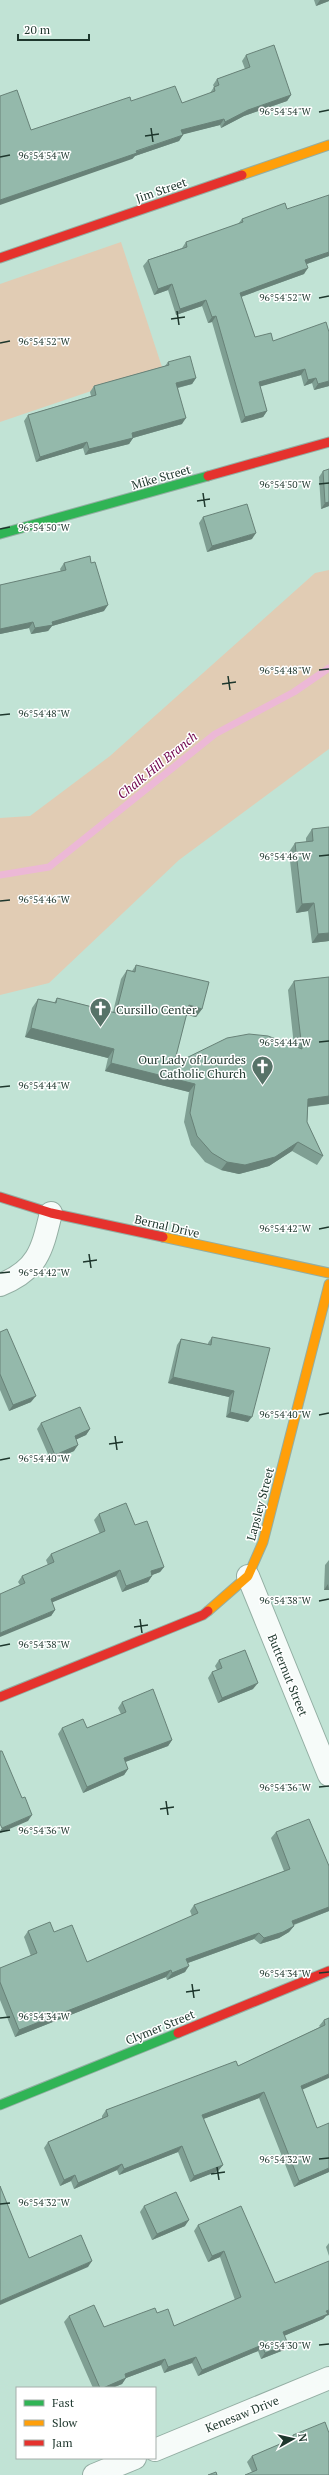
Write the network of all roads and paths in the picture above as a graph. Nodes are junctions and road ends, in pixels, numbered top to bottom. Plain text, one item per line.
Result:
1 (329, 145) edge
2 (0, 258) edge
3 (329, 442) edge
4 (0, 534) edge
5 (0, 1197) edge
6 (51, 1213) junction
7 (329, 1274) edge
8 (329, 1284) edge
9 (0, 1285) edge
10 (248, 1576) junction
11 (0, 1697) edge
12 (329, 1775) edge
13 (329, 1971) edge
14 (0, 2105) edge
15 (329, 2378) edge
16 (156, 2450) edge
17 (133, 2459) edge
18 (94, 2475) edge

1 - 2 street, Jim Street
3 - 4 street, Mike Street
5 - 6 street, Bernal Drive
6 - 7 street, Bernal Drive
6 - 9 street
8 - 10 street, Lapsley Street
10 - 11 street, Lapsley Street
10 - 12 street, Butternut Street
13 - 14 street, Clymer Street
15 - 16 street, Kenesaw Drive
17 - 18 street

